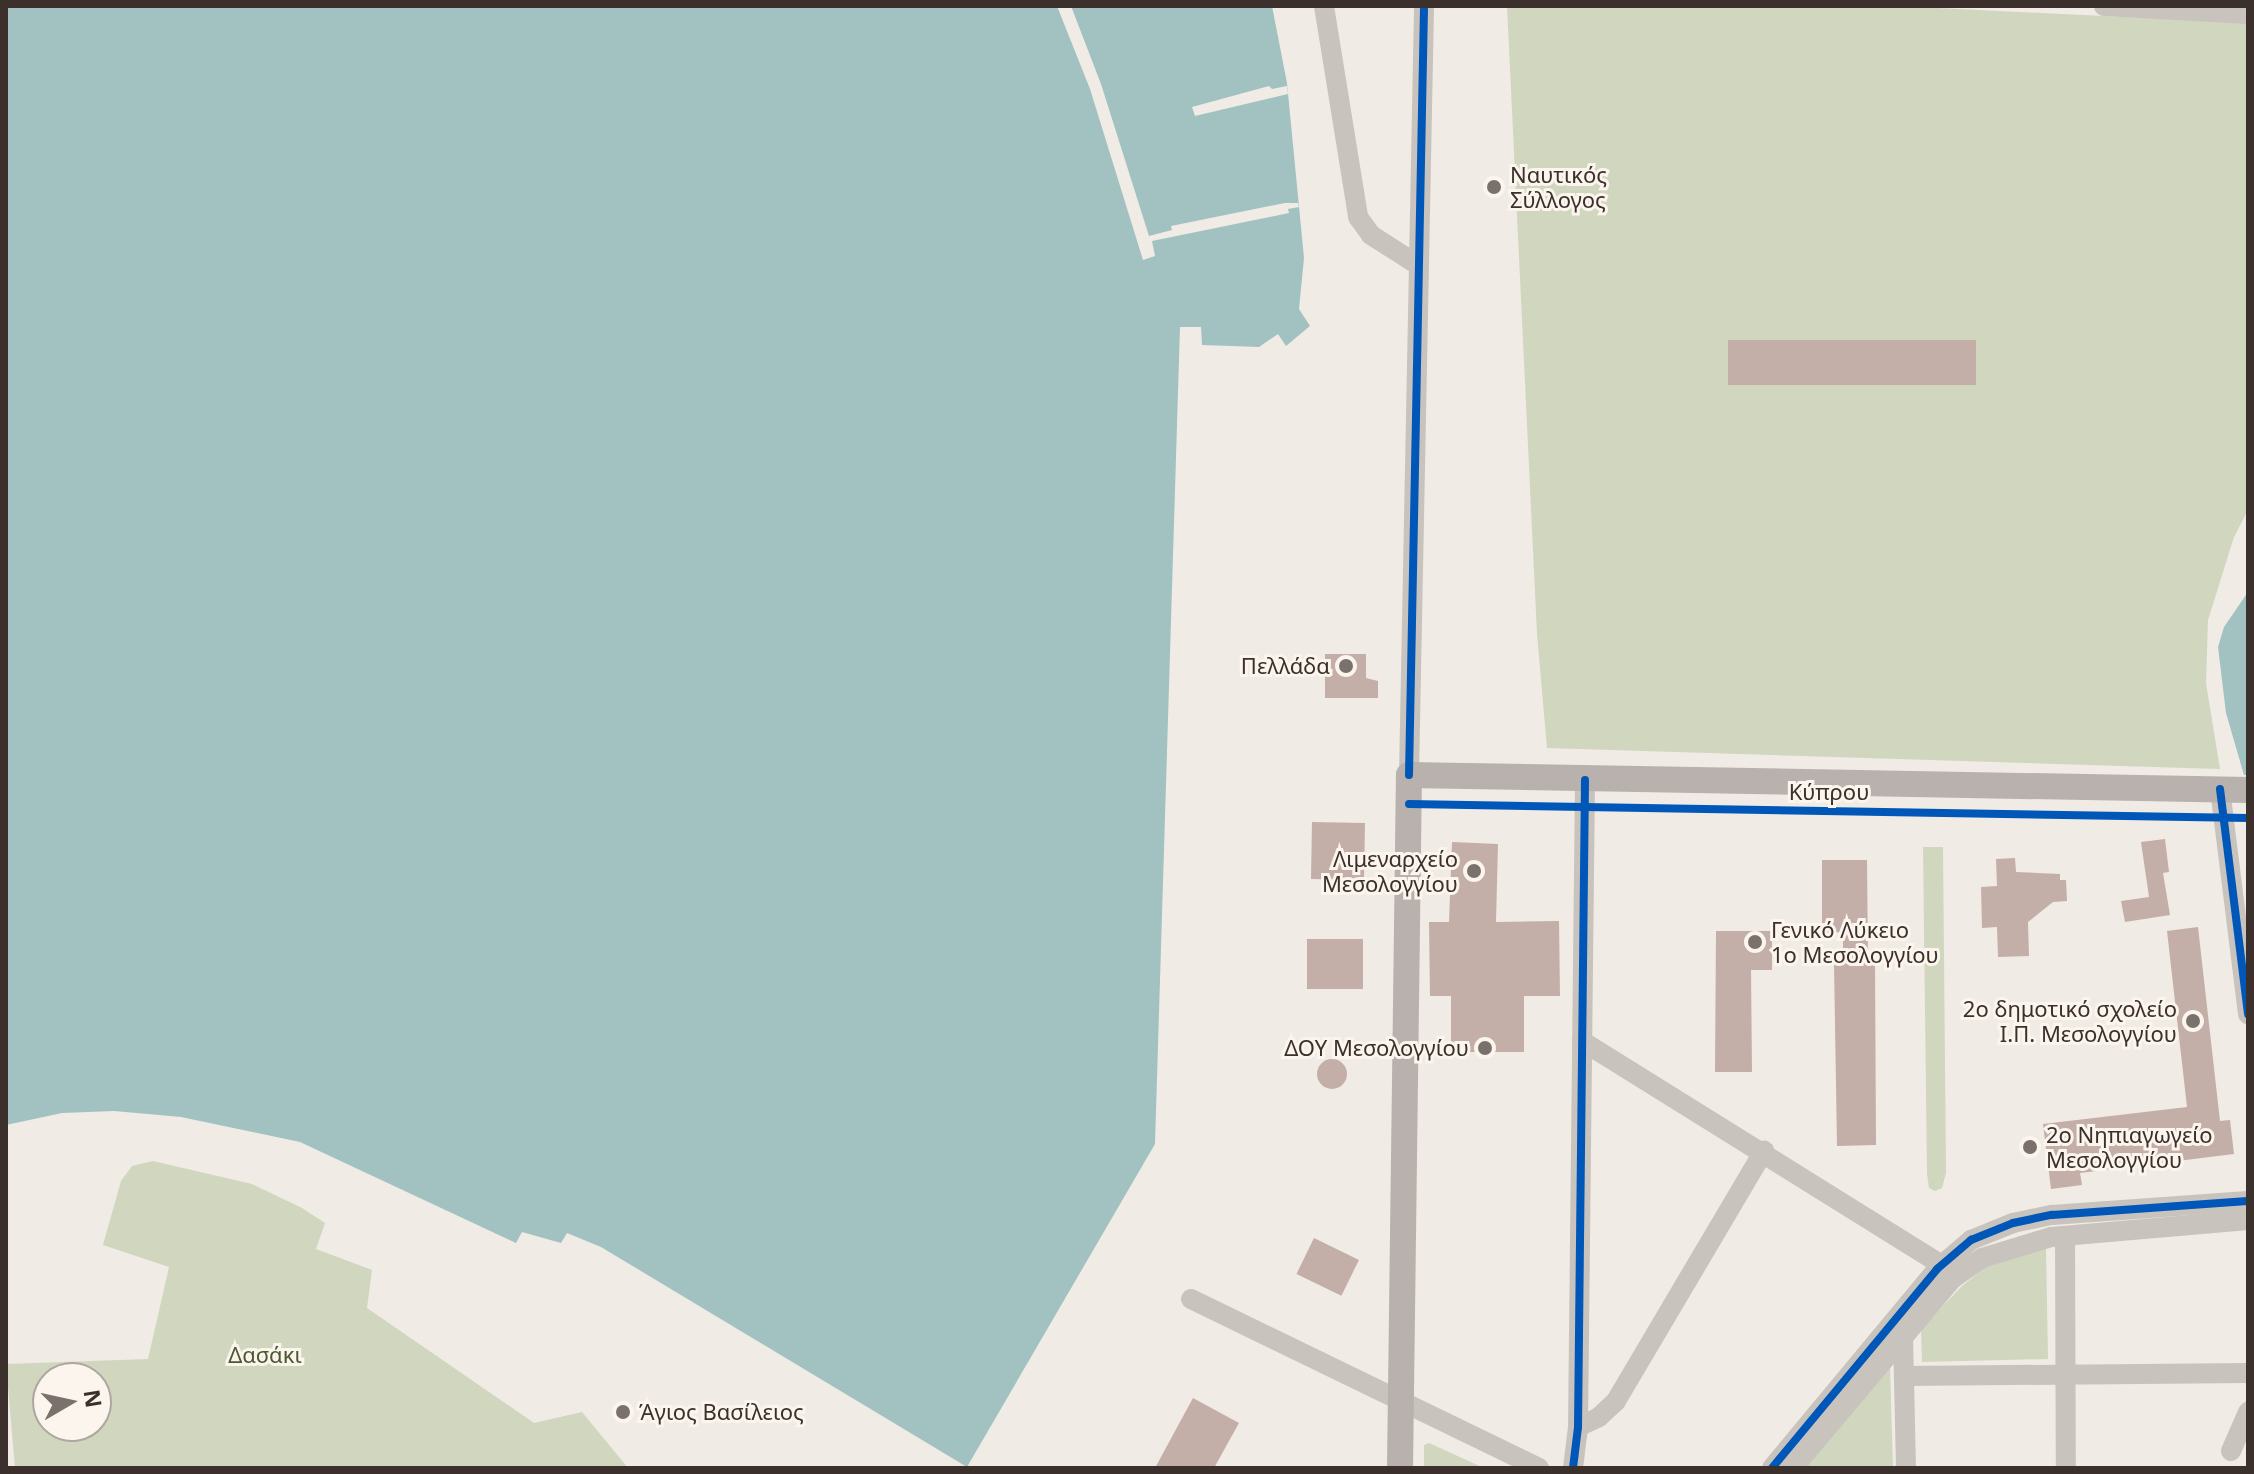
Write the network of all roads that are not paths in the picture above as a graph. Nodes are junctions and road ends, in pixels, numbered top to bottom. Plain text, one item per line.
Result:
1 (1324, 6) edge
2 (1424, 6) edge
3 (2104, 6) edge
4 (2248, 14) edge
5 (1418, 265) junction
6 (1409, 775) junction
7 (1585, 780) junction
8 (2220, 789) junction
9 (2248, 790) edge
10 (2248, 1014) edge
11 (1582, 1041) junction
12 (1764, 1151) junction
13 (2248, 1201) edge
14 (2248, 1220) edge
15 (2065, 1236) junction
16 (1949, 1269) junction
17 (1191, 1299) dead end
18 (1903, 1336) junction
19 (2248, 1373) edge
20 (2066, 1375) junction
21 (1905, 1376) junction
22 (1400, 1401) junction
23 (2248, 1412) edge
24 (1578, 1427) junction
25 (2231, 1451) dead end
26 (1400, 1468) edge
27 (1539, 1468) edge
28 (1573, 1468) edge
29 (1772, 1468) edge
30 (1793, 1468) edge
31 (1906, 1468) edge
32 (2066, 1468) edge

1 - 5 street
2 - 5 street
3 - 4 street
5 - 6 street
6 - 7 main road, Κύπρου
6 - 22 main road
7 - 8 main road, Κύπρου
7 - 11 street
8 - 9 main road, Κύπρου
8 - 10 street
11 - 12 street
11 - 24 street
12 - 16 street
12 - 24 street
13 - 16 street
14 - 15 street
15 - 16 street
15 - 20 street
16 - 18 street
16 - 29 street
17 - 22 street
18 - 21 street
18 - 30 street
19 - 20 street
20 - 21 street
20 - 32 street
21 - 31 street
22 - 26 main road
22 - 27 street
23 - 25 street
24 - 28 street

